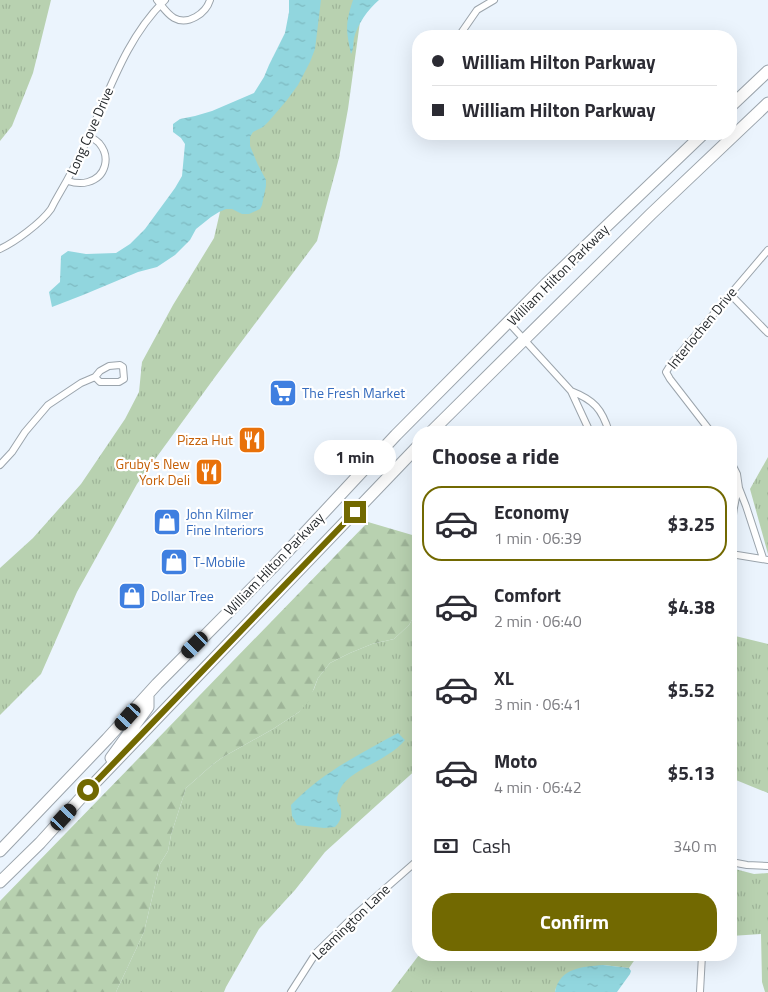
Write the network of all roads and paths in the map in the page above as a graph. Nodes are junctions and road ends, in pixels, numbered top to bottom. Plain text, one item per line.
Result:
1 (210, 0) edge
2 (494, 0) edge
3 (161, 1) edge
4 (463, 30) edge
5 (768, 71) edge
6 (737, 100) edge
7 (768, 103) edge
8 (737, 132) edge
9 (89, 136) junction
10 (697, 140) edge
11 (729, 140) edge
12 (68, 181) junction
13 (0, 249) edge
14 (768, 250) edge
15 (730, 294) junction
16 (509, 322) junction
17 (768, 333) edge
18 (525, 339) junction
19 (95, 377) dead end
20 (571, 391) junction
21 (437, 426) edge
22 (587, 426) edge
23 (607, 426) edge
24 (706, 426) edge
25 (412, 452) edge
26 (0, 465) edge
27 (737, 474) edge
28 (739, 488) junction
29 (737, 493) edge
30 (737, 555) edge
31 (765, 559) edge
32 (148, 694) junction
33 (88, 790) junction
34 (0, 851) edge
35 (737, 863) edge
36 (412, 865) edge
37 (768, 866) edge
38 (0, 882) edge
39 (702, 961) edge
40 (291, 992) edge
41 (700, 992) edge

1 - 3 street
2 - 4 street
3 - 9 street, Long Cove Drive
5 - 6 highway
7 - 8 highway, William Hilton Parkway
9 - 12 street, Long Cove Drive
9 - 12 street
10 - 16 highway, William Hilton Parkway
11 - 18 highway, William Hilton Parkway
12 - 13 street, Long Cove Drive
14 - 15 street, Interlochen Drive
15 - 17 street
15 - 24 street, Interlochen Drive
16 - 18 street
16 - 32 highway, William Hilton Parkway
18 - 20 street
18 - 21 highway, William Hilton Parkway
19 - 26 street
20 - 22 street
20 - 23 street
25 - 33 highway, William Hilton Parkway
27 - 28 street
28 - 29 street
28 - 31 street
30 - 31 street
32 - 33 highway
32 - 34 highway, William Hilton Parkway
33 - 38 highway, William Hilton Parkway
35 - 37 street
36 - 40 street, Leamington Lane
39 - 41 street

